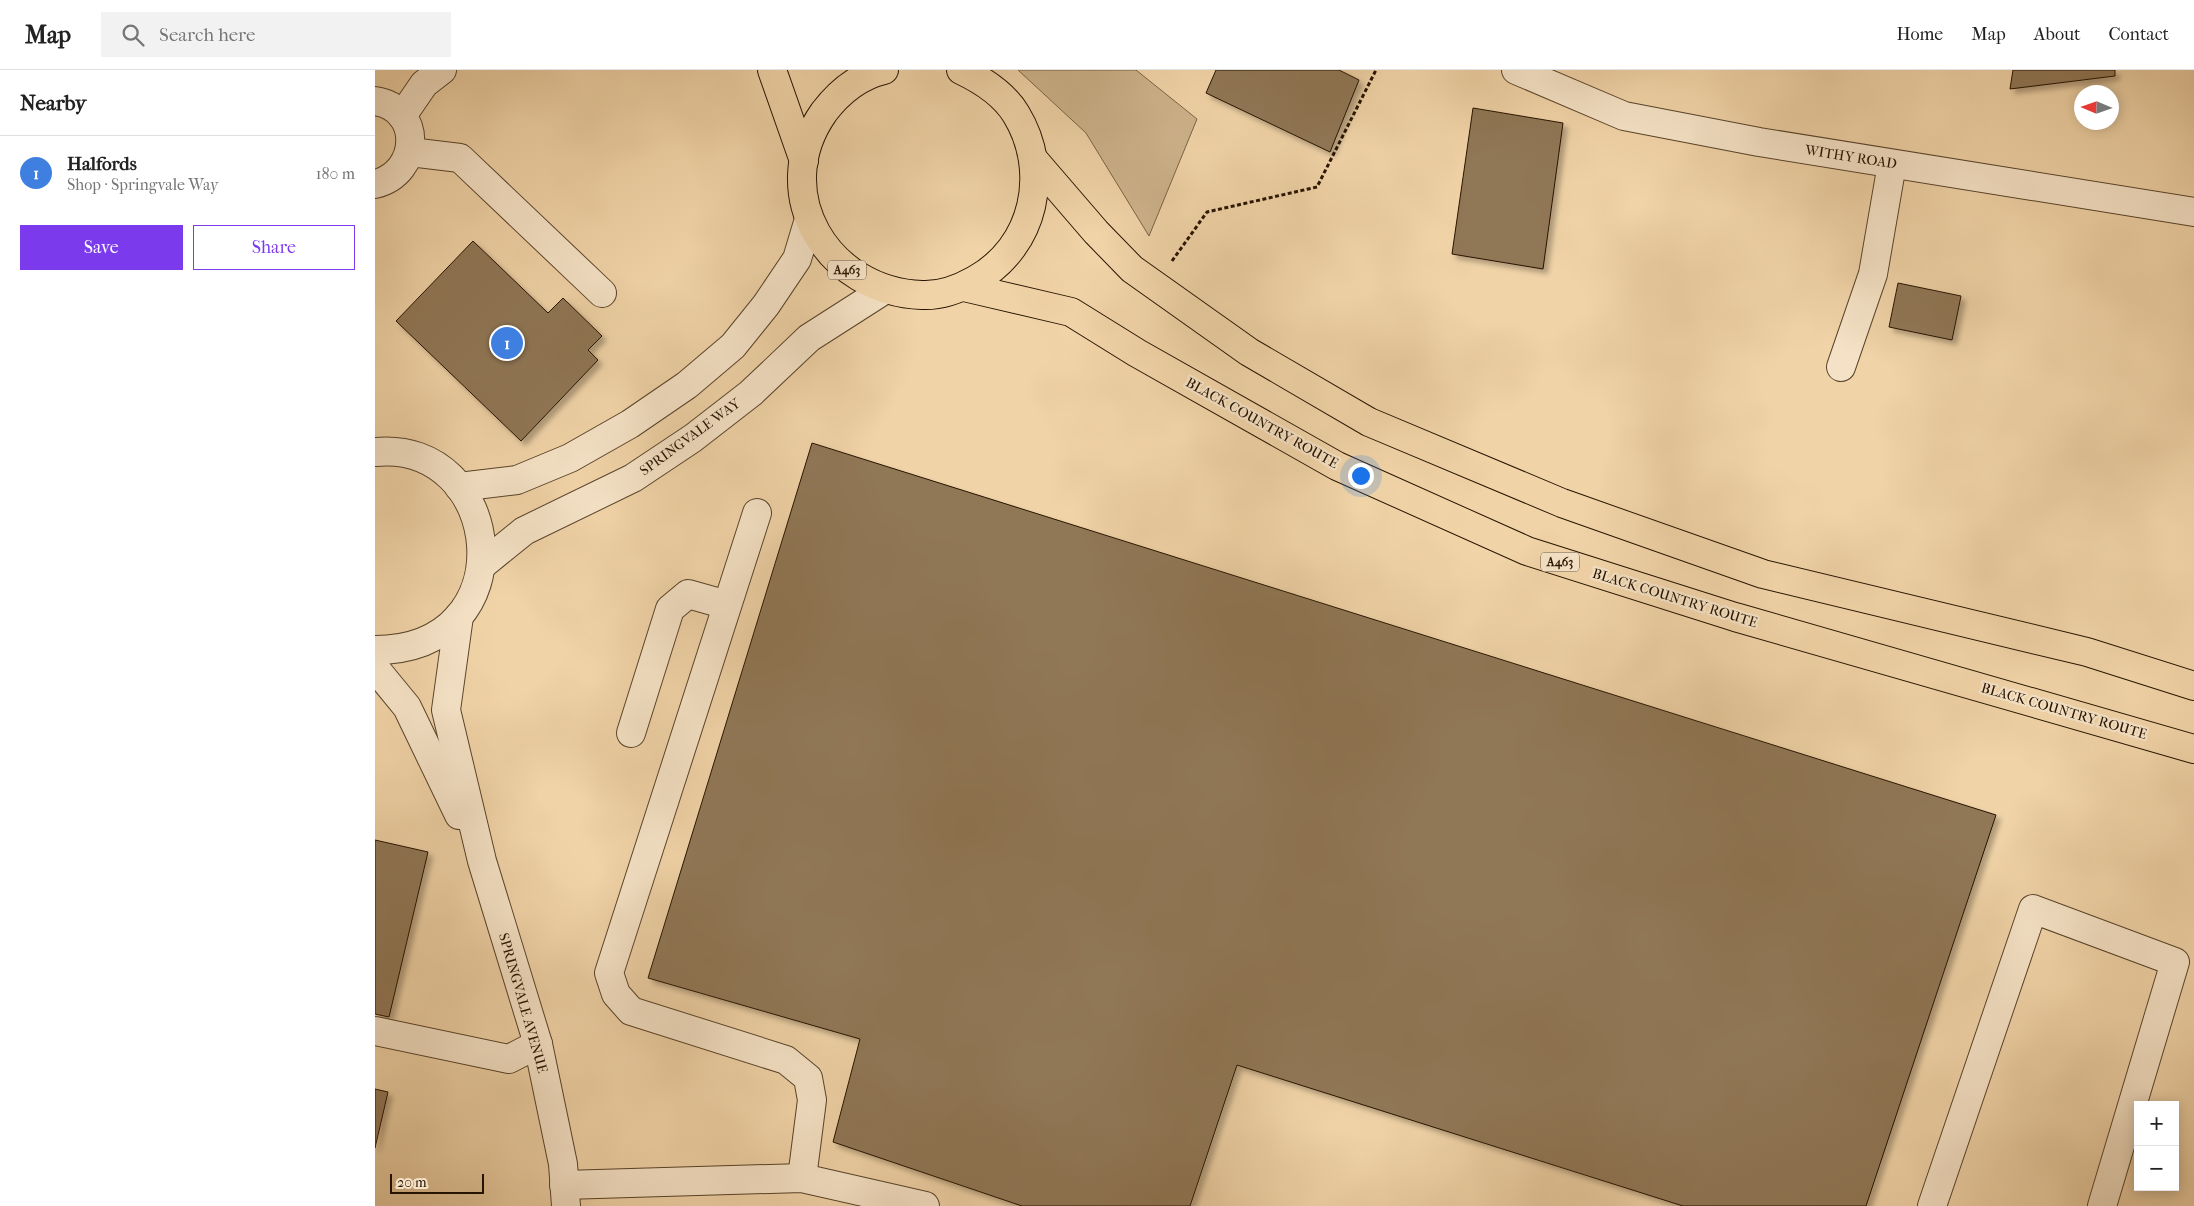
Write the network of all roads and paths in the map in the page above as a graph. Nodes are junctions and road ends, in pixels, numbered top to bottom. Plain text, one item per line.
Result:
1 (442, 70) edge
2 (772, 70) edge
3 (884, 70) edge
4 (961, 70) edge
5 (1376, 70) edge
6 (1516, 70) edge
7 (375, 101) edge
8 (402, 116) junction
9 (409, 152) junction
10 (1034, 160) junction
11 (804, 161) junction
12 (1892, 164) junction
13 (375, 184) edge
14 (2194, 212) edge
15 (809, 219) junction
16 (1172, 262) dead end
17 (963, 287) junction
18 (884, 290) junction
19 (602, 293) dead end
20 (1841, 367) dead end
21 (377, 448) edge
22 (459, 487) junction
23 (757, 513) dead end
24 (482, 565) junction
25 (727, 605) junction
26 (459, 616) junction
27 (375, 650) edge
28 (375, 668) edge
29 (2194, 674) edge
30 (2163, 676) junction
31 (2194, 686) edge
32 (631, 733) dead end
33 (2194, 749) edge
34 (482, 861) junction
35 (375, 1031) edge
36 (538, 1044) junction
37 (802, 1178) junction
38 (565, 1195) edge
39 (916, 1205) edge
40 (1932, 1206) edge
41 (2102, 1206) edge

1 - 8 street
2 - 11 highway, A463
3 - 11 highway, A463
4 - 10 highway, A463
5 - 16 path
6 - 12 street, WITHY ROAD
7 - 8 street
8 - 9 street
9 - 13 street
9 - 19 street
10 - 17 highway, A463
10 - 30 highway, A463
11 - 15 highway, A463
12 - 14 street, WITHY ROAD
12 - 20 street
15 - 18 highway, A463
15 - 22 street
17 - 18 highway, A463
17 - 33 highway, BLACK COUNTRY ROUTE / A463
18 - 24 street, SPRINGVALE WAY
21 - 22 street
22 - 24 street
23 - 25 street
24 - 26 street
25 - 32 street
25 - 37 street
26 - 27 street
26 - 34 street, SPRINGVALE AVENUE
28 - 34 street, SPRINGVALE AVENUE
29 - 30 street
30 - 31 highway, A463
34 - 36 street, SPRINGVALE AVENUE
35 - 36 street
36 - 38 street, SPRINGVALE AVENUE
37 - 38 street
37 - 39 street
40 - 41 street

